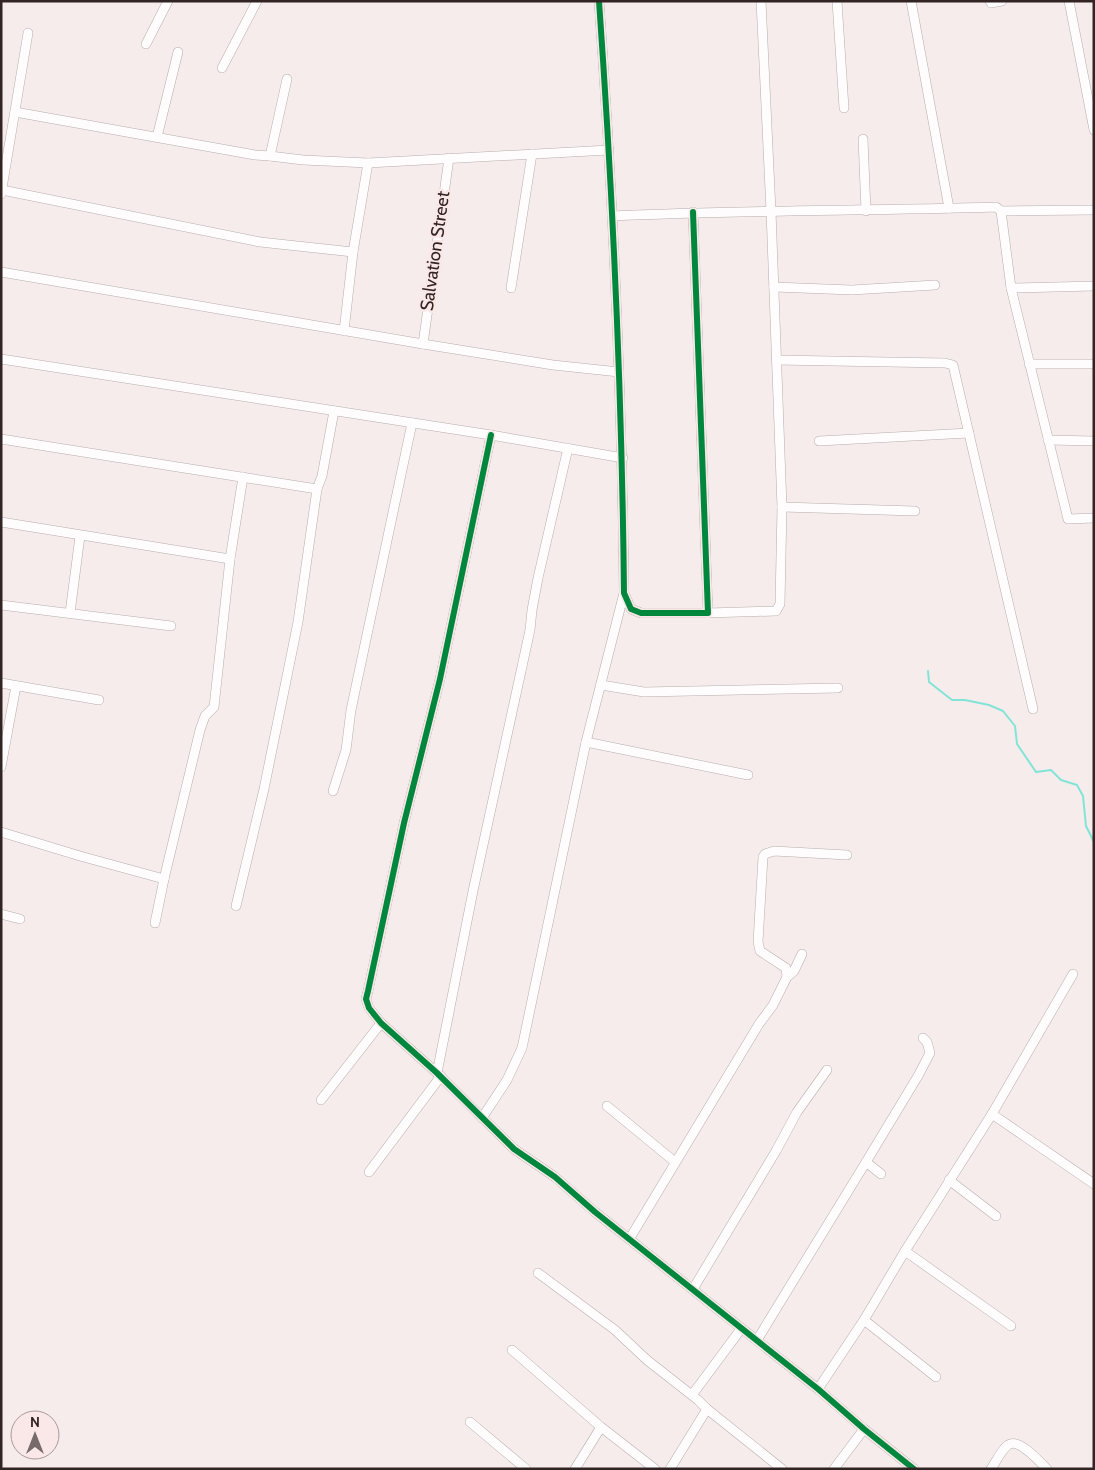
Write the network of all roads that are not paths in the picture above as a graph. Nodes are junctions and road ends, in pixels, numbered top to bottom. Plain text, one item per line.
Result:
1 (168, 1) edge
2 (257, 1) edge
3 (599, 1) edge
4 (761, 1) edge
5 (837, 1) edge
6 (912, 1) edge
7 (990, 1) edge
8 (1002, 1) edge
9 (1069, 1) edge
10 (28, 33) dead end
11 (146, 44) dead end
12 (178, 52) dead end
13 (222, 68) dead end
14 (287, 79) dead end
15 (844, 108) dead end
16 (16, 112) junction
17 (1094, 130) edge
18 (157, 137) junction
19 (863, 139) dead end
20 (610, 150) junction
21 (532, 154) junction
22 (270, 156) junction
23 (448, 158) junction
24 (368, 163) junction
25 (2, 190) edge
26 (1, 194) edge
27 (949, 208) junction
28 (1094, 210) edge
29 (772, 211) junction
30 (866, 211) junction
31 (1000, 211) junction
32 (693, 212) junction
33 (612, 216) junction
34 (353, 252) junction
35 (1, 272) edge
36 (935, 285) dead end
37 (1094, 286) edge
38 (774, 287) junction
39 (511, 288) dead end
40 (1010, 288) junction
41 (344, 331) junction
42 (423, 344) junction
43 (1, 359) edge
44 (776, 360) junction
45 (1029, 364) junction
46 (1094, 364) edge
47 (619, 372) junction
48 (334, 411) junction
49 (412, 423) junction
50 (969, 433) junction
51 (491, 435) junction
52 (1, 439) edge
53 (1048, 440) junction
54 (819, 441) dead end
55 (1094, 441) edge
56 (568, 448) junction
57 (623, 458) junction
58 (243, 477) junction
59 (318, 489) junction
60 (782, 507) junction
61 (915, 511) dead end
62 (1094, 518) edge
63 (1, 522) edge
64 (80, 536) junction
65 (230, 559) junction
66 (624, 593) junction
67 (1, 604) edge
68 (70, 613) junction
69 (708, 613) junction
70 (171, 626) dead end
71 (1, 684) edge
72 (601, 685) junction
73 (16, 686) junction
74 (838, 688) dead end
75 (99, 700) dead end
76 (1033, 708) dead end
77 (586, 742) junction
78 (1, 767) edge
79 (748, 774) dead end
80 (333, 791) dead end
81 (1, 832) edge
82 (847, 855) dead end
83 (164, 879) junction
84 (236, 906) dead end
85 (1, 914) edge
86 (20, 920) dead end
87 (155, 923) dead end
88 (802, 954) dead end
89 (1073, 974) dead end
90 (788, 977) junction
91 (381, 1023) junction
92 (923, 1038) dead end
93 (827, 1070) dead end
94 (439, 1075) junction
95 (320, 1100) dead end
96 (606, 1106) dead end
97 (992, 1114) junction
98 (482, 1118) junction
99 (675, 1162) junction
100 (866, 1162) junction
101 (369, 1172) dead end
102 (880, 1174) dead end
103 (949, 1180) junction
104 (1094, 1184) edge
105 (996, 1216) dead end
106 (630, 1238) junction
107 (905, 1251) junction
108 (538, 1273) dead end
109 (693, 1289) junction
110 (864, 1320) junction
111 (1011, 1326) dead end
112 (741, 1329) junction
113 (757, 1340) junction
114 (512, 1350) dead end
115 (936, 1377) dead end
116 (818, 1389) junction
117 (692, 1395) junction
118 (707, 1409) junction
119 (470, 1422) dead end
120 (601, 1428) junction
121 (864, 1430) junction
122 (526, 1469) edge
123 (575, 1469) edge
124 (655, 1469) edge
125 (670, 1469) edge
126 (782, 1469) edge
127 (834, 1469) edge
128 (914, 1469) edge
129 (991, 1469) edge
130 (1048, 1469) edge

1 - 11 street
2 - 13 street
3 - 20 street
4 - 29 street
5 - 15 street
6 - 27 street
7 - 8 street
9 - 17 street
10 - 16 street
12 - 18 street
14 - 22 street
16 - 18 street
16 - 25 street
18 - 22 street
19 - 30 street
20 - 21 street
20 - 33 street
21 - 23 street
21 - 39 street
22 - 24 street
23 - 24 street
23 - 42 street, Salvation Street
24 - 34 street
25 - 26 street
25 - 34 street
27 - 30 street
27 - 31 street
28 - 31 street
29 - 30 street
29 - 32 street
29 - 38 street
31 - 40 street
32 - 33 street
32 - 69 street
33 - 47 street
34 - 41 street
35 - 41 street
36 - 38 street
37 - 40 street
38 - 44 street
40 - 45 street
41 - 42 street
42 - 47 street
43 - 48 street
44 - 50 street
44 - 60 street
45 - 46 street
45 - 53 street
47 - 57 street
48 - 49 street
48 - 59 street
49 - 51 street
49 - 80 street
50 - 54 street
50 - 76 street
51 - 56 street
51 - 91 street
52 - 58 street
53 - 55 street
53 - 62 street
56 - 57 street
56 - 94 street
57 - 66 street
58 - 59 street
58 - 65 street
59 - 84 street
60 - 61 street
60 - 69 street
63 - 64 street
64 - 65 street
64 - 68 street
65 - 83 street
66 - 69 street
66 - 72 street
67 - 68 street
68 - 70 street
71 - 73 street
72 - 74 street
72 - 77 street
73 - 75 street
73 - 78 street
77 - 79 street
77 - 98 street
81 - 83 street
82 - 90 street
83 - 87 street
85 - 86 street
88 - 90 street
89 - 97 street
90 - 99 street
91 - 94 street
91 - 95 street
92 - 100 street
93 - 109 street
94 - 98 street
94 - 101 street
96 - 99 street
97 - 103 street
97 - 104 street
98 - 106 street
99 - 106 street
100 - 102 street
100 - 113 street
103 - 105 street
103 - 107 street
106 - 109 street
107 - 110 street
107 - 111 street
108 - 117 street
109 - 112 street
110 - 115 street
110 - 116 street
112 - 113 street
112 - 117 street
113 - 116 street
114 - 120 street
116 - 121 street
117 - 118 street
118 - 125 street
118 - 126 street
119 - 122 street
120 - 123 street
120 - 124 street
121 - 127 street
121 - 128 street
129 - 130 street

